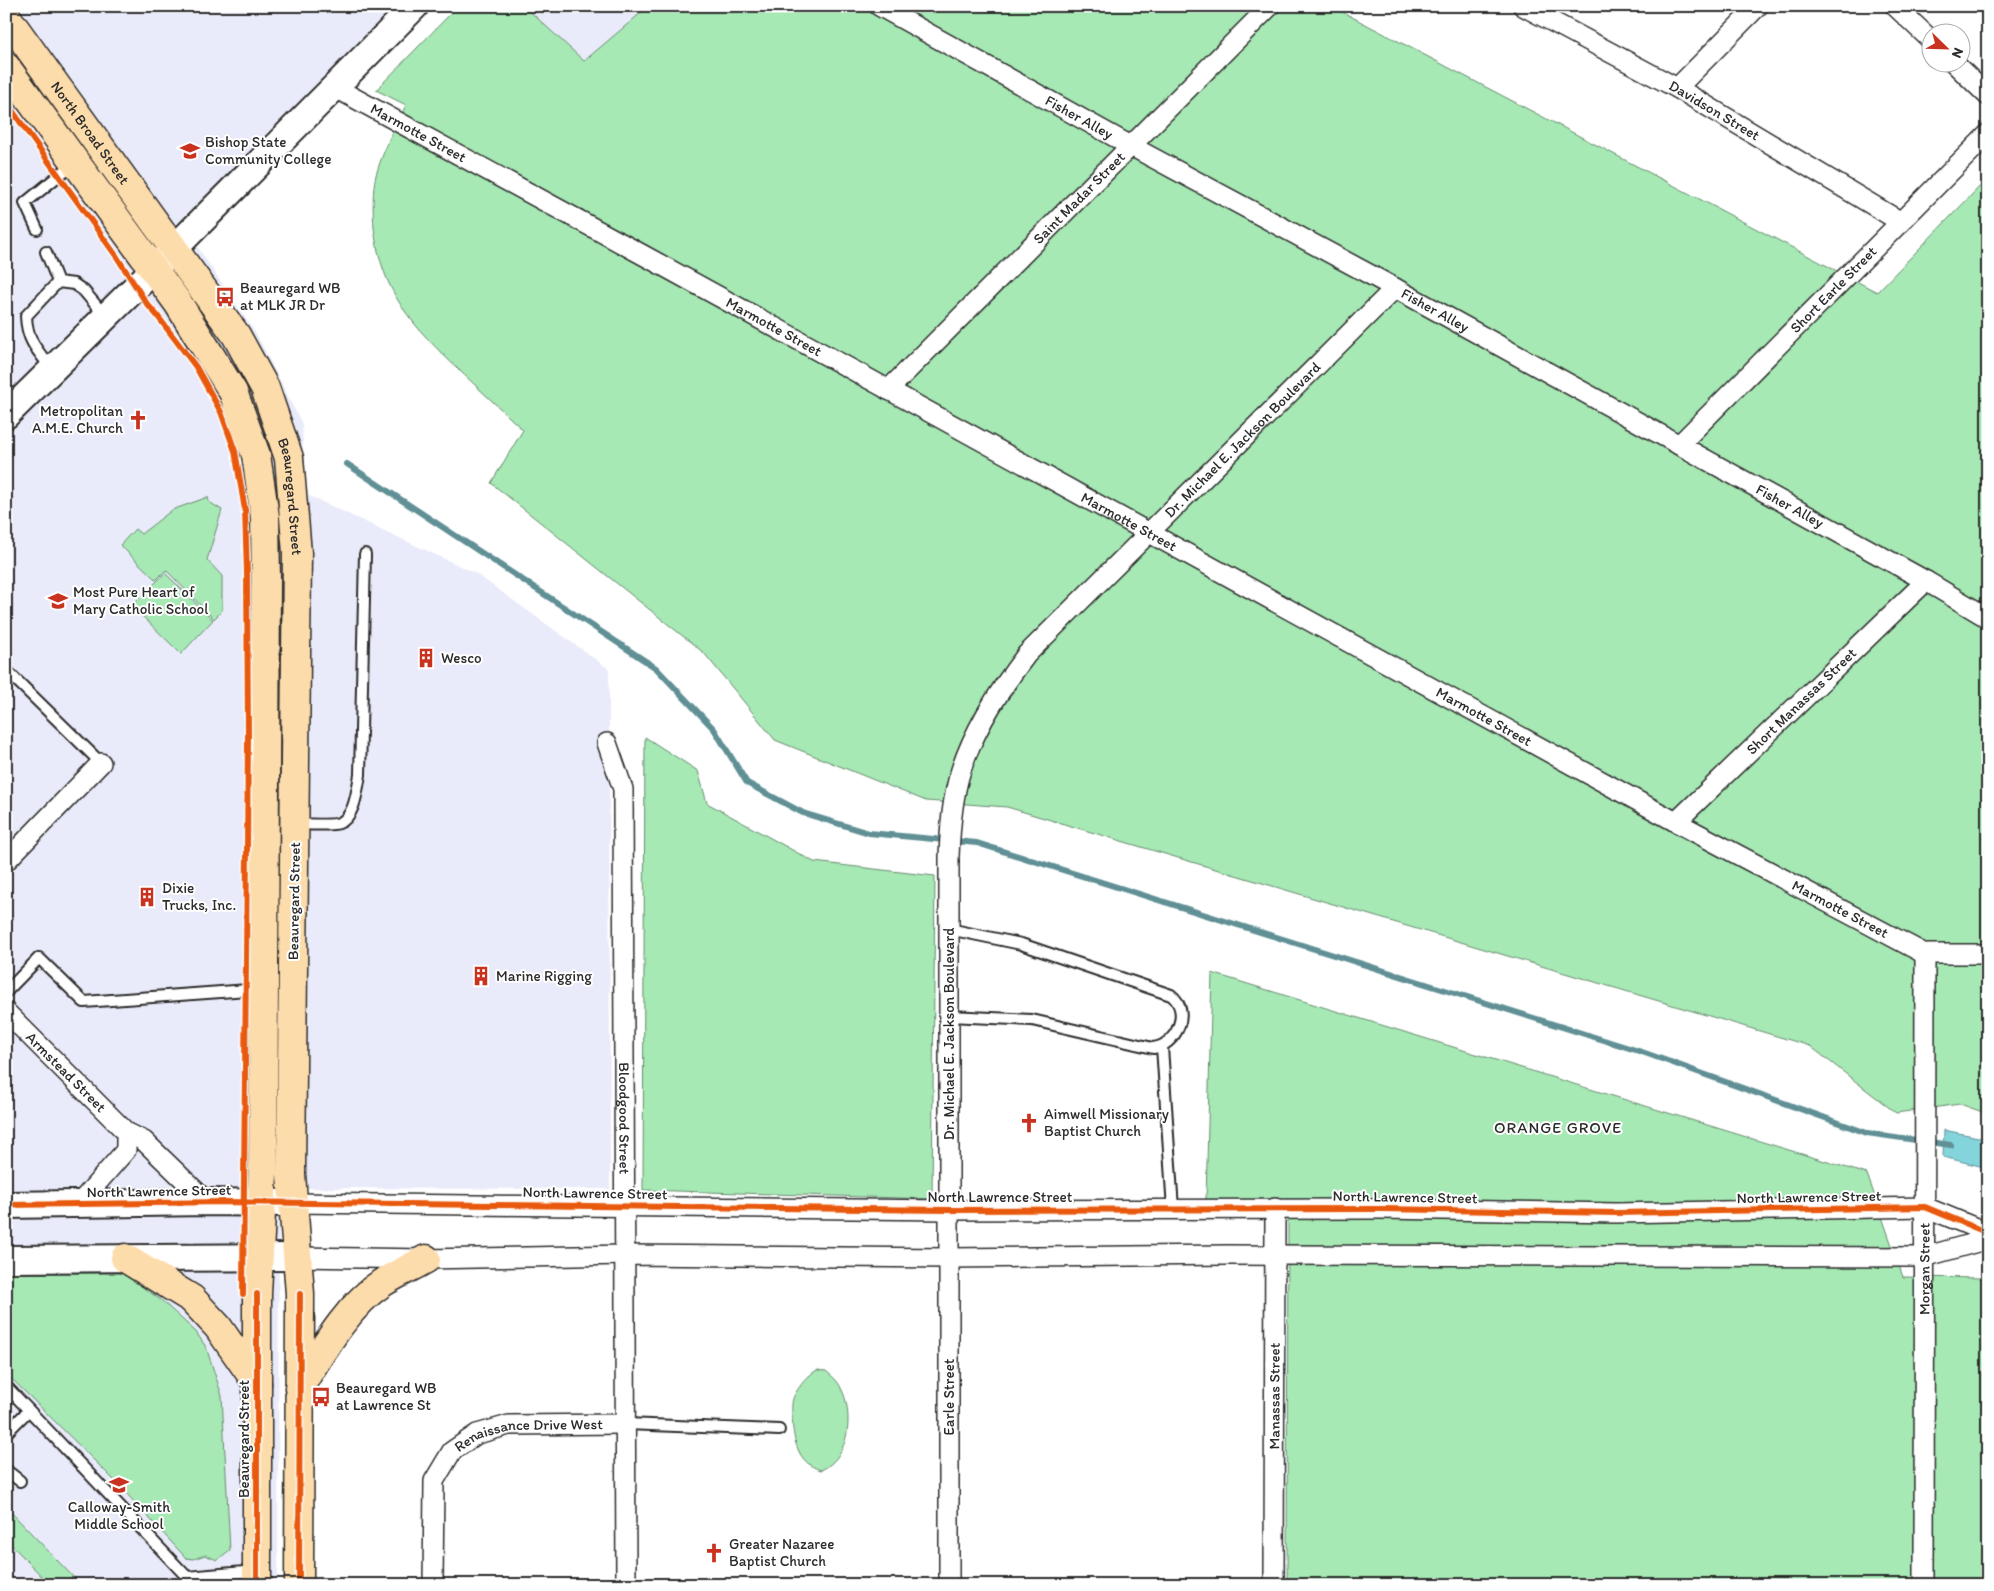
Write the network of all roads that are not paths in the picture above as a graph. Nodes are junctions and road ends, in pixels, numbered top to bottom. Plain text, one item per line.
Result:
1 (415, 6) edge
2 (879, 6) edge
3 (1270, 6) edge
4 (1523, 6) edge
5 (1758, 6) edge
6 (1896, 6) edge
7 (6, 16) edge
8 (1922, 31) edge
9 (6, 68) edge
10 (1963, 72) edge
11 (334, 87) junction
12 (1677, 88) junction
13 (1988, 96) edge
14 (1988, 134) edge
15 (1131, 146) junction
16 (74, 163) junction
17 (1901, 222) junction
18 (37, 229) dead end
19 (174, 248) junction
20 (46, 252) dead end
21 (154, 269) junction
22 (58, 282) junction
23 (1395, 288) junction
24 (106, 317) junction
25 (52, 370) junction
26 (888, 390) junction
27 (6, 416) edge
28 (1679, 445) junction
29 (1148, 532) junction
30 (365, 554) dead end
31 (1926, 581) junction
32 (1988, 618) edge
33 (6, 670) edge
34 (606, 743) dead end
35 (101, 763) joint
36 (1676, 822) junction
37 (295, 824) junction
38 (6, 860) edge
39 (949, 929) junction
40 (1925, 954) junction
41 (1988, 954) edge
42 (263, 989) junction
43 (6, 992) edge
44 (6, 1012) edge
45 (949, 1016) junction
46 (1162, 1047) junction
47 (126, 1132) junction
48 (207, 1202) junction
49 (261, 1203) junction
50 (293, 1203) junction
51 (78, 1205) junction
52 (6, 1206) edge
53 (625, 1206) junction
54 (1925, 1207) junction
55 (1275, 1208) junction
56 (1173, 1209) junction
57 (949, 1210) junction
58 (1988, 1233) edge
59 (1988, 1239) edge
60 (625, 1255) junction
61 (1274, 1256) junction
62 (297, 1257) junction
63 (1924, 1257) junction
64 (125, 1258) junction
65 (258, 1258) junction
66 (949, 1258) junction
67 (426, 1259) junction
68 (6, 1260) edge
69 (256, 1383) junction
70 (6, 1386) edge
71 (299, 1388) junction
72 (29, 1410) junction
73 (626, 1424) junction
74 (779, 1430) dead end
75 (6, 1433) edge
76 (6, 1470) edge
77 (20, 1481) dead end
78 (257, 1578) edge
79 (184, 1581) edge
80 (299, 1585) edge
81 (433, 1585) edge
82 (626, 1585) edge
83 (949, 1585) edge
84 (1274, 1585) edge
85 (1924, 1585) edge

1 - 11 street
2 - 15 street, Fisher Alley
3 - 15 street, Saint Madar Street
4 - 12 street, Davidson Street
5 - 12 street
6 - 8 street
7 - 19 main road, North Broad Street
9 - 16 main road, North Broad Street
10 - 13 street
11 - 19 street
11 - 26 street, Marmotte Street
12 - 17 street, Davidson Street
14 - 17 street, Short Earle Street
15 - 23 street, Fisher Alley
15 - 26 street, Saint Madar Street
16 - 18 lane
16 - 21 main road, North Broad Street
17 - 28 street, Short Earle Street
19 - 21 street
19 - 37 main road, Beauregard Street
20 - 22 lane
21 - 24 street
21 - 42 main road, Beauregard Street
22 - 24 lane
22 - 25 lane
23 - 28 street, Fisher Alley
23 - 29 street, Dr. Michael E. Jackson Boulevard
24 - 25 street
25 - 27 street
26 - 29 street, Marmotte Street
28 - 31 street, Fisher Alley
29 - 36 street, Marmotte Street
29 - 39 street, Dr. Michael E. Jackson Boulevard
30 - 37 lane
31 - 32 street, Fisher Alley
31 - 36 street, Short Manassas Street
33 - 35 lane
34 - 53 street, Bloodgood Street
35 - 38 street
36 - 40 street, Marmotte Street
37 - 50 main road, Beauregard Street
39 - 45 street, Dr. Michael E. Jackson Boulevard
39 - 46 lane
40 - 41 street
40 - 54 street, Morgan Street
42 - 43 lane
42 - 49 main road, Beauregard Street
44 - 47 street, Armstead Street
45 - 46 lane
45 - 57 street, Dr. Michael E. Jackson Boulevard
46 - 56 lane
47 - 48 street, Armstead Street
47 - 51 street
48 - 49 street, North Lawrence Street
48 - 51 street, North Lawrence Street
49 - 50 street, North Lawrence Street
49 - 65 main road, Beauregard Street
50 - 53 street, North Lawrence Street
50 - 62 main road, Beauregard Street
51 - 52 street, North Lawrence Street
53 - 57 street, North Lawrence Street
53 - 60 street, Bloodgood Street
54 - 55 street, North Lawrence Street
54 - 58 street, North Lawrence Street
54 - 63 street, Morgan Street
55 - 56 street, North Lawrence Street
55 - 61 street, Manassas Street
56 - 57 street, North Lawrence Street
57 - 66 street, Earle Street
59 - 63 street
60 - 66 street
60 - 67 street
60 - 73 street, Bloodgood Street
61 - 63 street
61 - 66 street
61 - 84 street, Manassas Street
62 - 65 street
62 - 67 street
62 - 71 main road, Beauregard Street
63 - 85 street, Morgan Street
64 - 65 street
64 - 68 street
64 - 69 main road
65 - 69 main road, Beauregard Street
66 - 83 street, Earle Street
67 - 71 main road
69 - 78 main road, Beauregard Street
70 - 72 lane
71 - 80 main road, Beauregard Street
72 - 75 lane
72 - 79 lane
73 - 74 lane
73 - 81 street, Renaissance Drive West
73 - 82 street, Bloodgood Street
76 - 77 lane
78 - 79 lane

